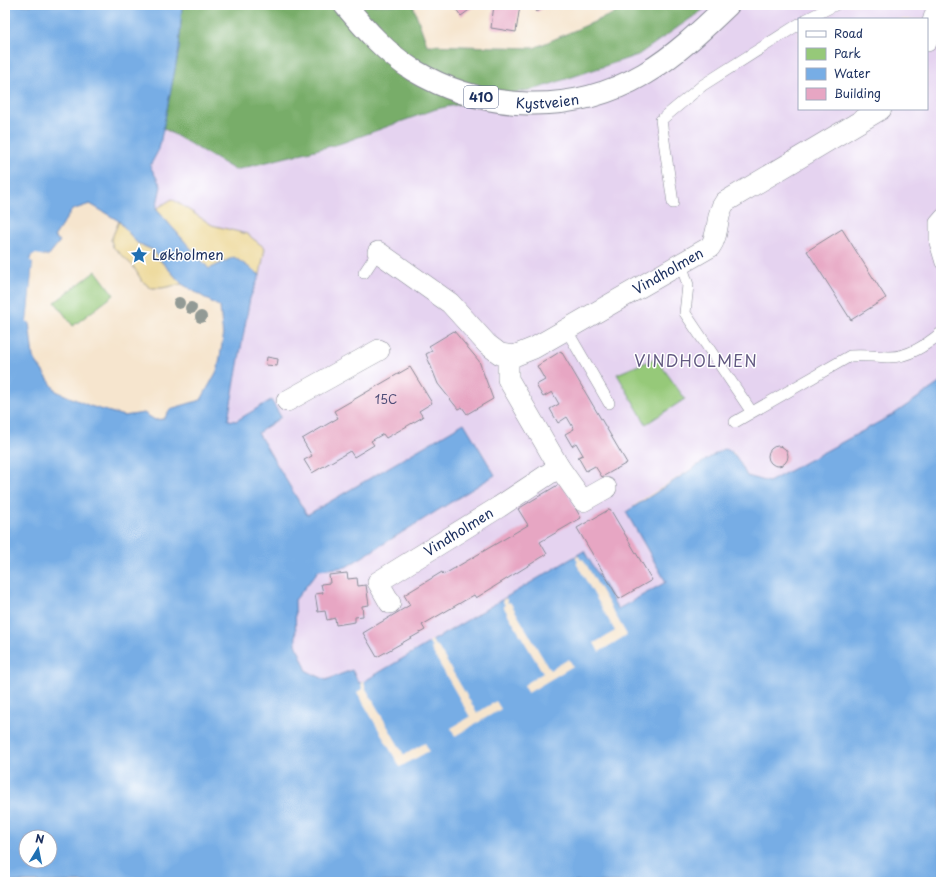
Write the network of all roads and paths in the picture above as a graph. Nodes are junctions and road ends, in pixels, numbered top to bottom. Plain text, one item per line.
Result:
1 (345, 5) edge
2 (728, 5) edge
3 (835, 5) edge
4 (938, 5) edge
5 (809, 18) edge
6 (798, 25) edge
7 (928, 38) edge
8 (879, 110) edge
9 (673, 203) dead end
10 (941, 215) edge
11 (378, 252) joint
12 (941, 263) edge
13 (681, 264) junction
14 (364, 273) dead end
15 (566, 329) junction
16 (941, 333) edge
17 (379, 350) dead end
18 (493, 353) junction
19 (287, 400) dead end
20 (610, 403) dead end
21 (751, 411) junction
22 (735, 422) dead end
23 (559, 467) junction
24 (606, 488) dead end
25 (390, 603) dead end

1 - 2 main road, Kystveien / 410
3 - 5 lane
4 - 7 street
6 - 9 lane
8 - 13 street, Vindholmen
10 - 12 lane
11 - 14 lane
11 - 18 street
13 - 15 street, Vindholmen
13 - 21 lane
15 - 18 street, Vindholmen
15 - 20 lane
16 - 21 lane
17 - 19 street
18 - 23 street
21 - 22 lane
23 - 24 street
23 - 25 street, Vindholmen

